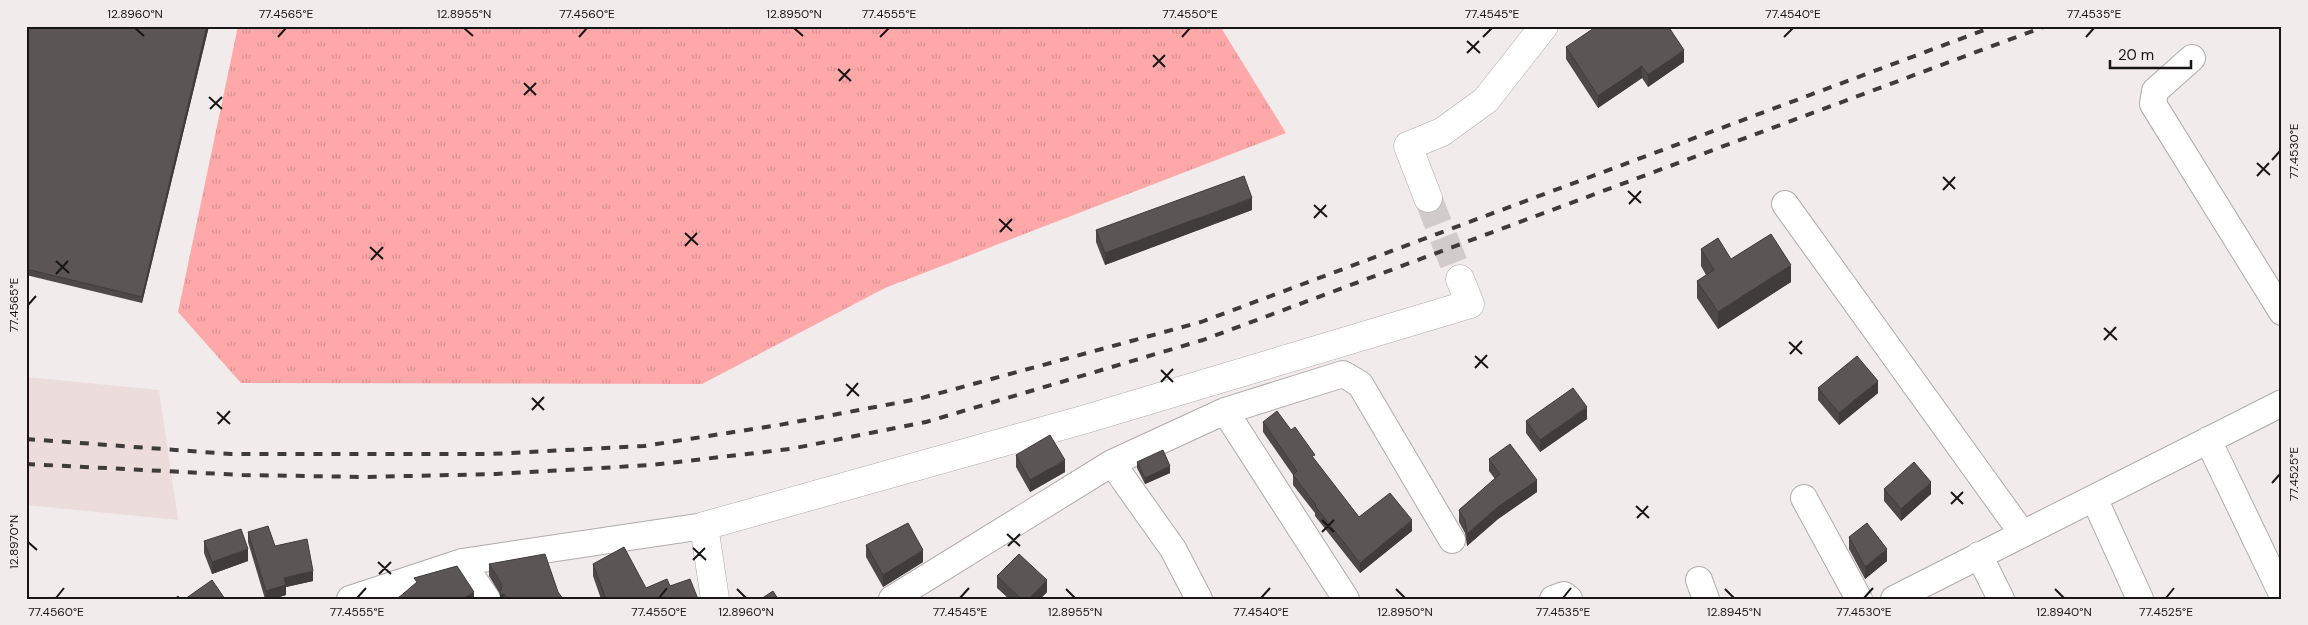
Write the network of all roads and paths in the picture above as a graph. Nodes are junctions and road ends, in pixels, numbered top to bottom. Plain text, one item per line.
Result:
1 (1544, 26) edge
2 (2192, 58) dead end
3 (1428, 198) tunnel mouth
4 (1784, 204) dead end
5 (1460, 279) tunnel mouth
6 (2282, 312) edge
7 (2282, 403) edge
8 (1225, 412) junction
9 (2208, 440) junction
10 (1112, 463) junction
11 (1804, 498) dead end
12 (2094, 498) junction
13 (704, 526) junction
14 (2022, 534) junction
15 (1452, 540) dead end
16 (1980, 555) junction
17 (462, 562) junction
18 (2282, 594) edge
19 (350, 599) edge
20 (487, 599) edge
21 (716, 599) edge
22 (892, 599) edge
23 (1200, 599) edge
24 (1346, 599) edge
25 (1553, 599) edge
26 (1569, 599) edge
27 (1859, 599) edge
28 (1894, 599) edge
29 (2001, 599) edge
30 (2140, 599) edge

1 - 3 street
2 - 6 street
4 - 14 street
5 - 13 street
7 - 9 street
8 - 10 street
8 - 15 street
8 - 24 street
9 - 12 street
9 - 18 street
10 - 22 street
10 - 23 street
11 - 27 street
12 - 14 street
12 - 30 street
13 - 17 street
13 - 21 street
14 - 16 street
16 - 28 street
16 - 29 street
17 - 19 street
17 - 20 street
25 - 26 street

